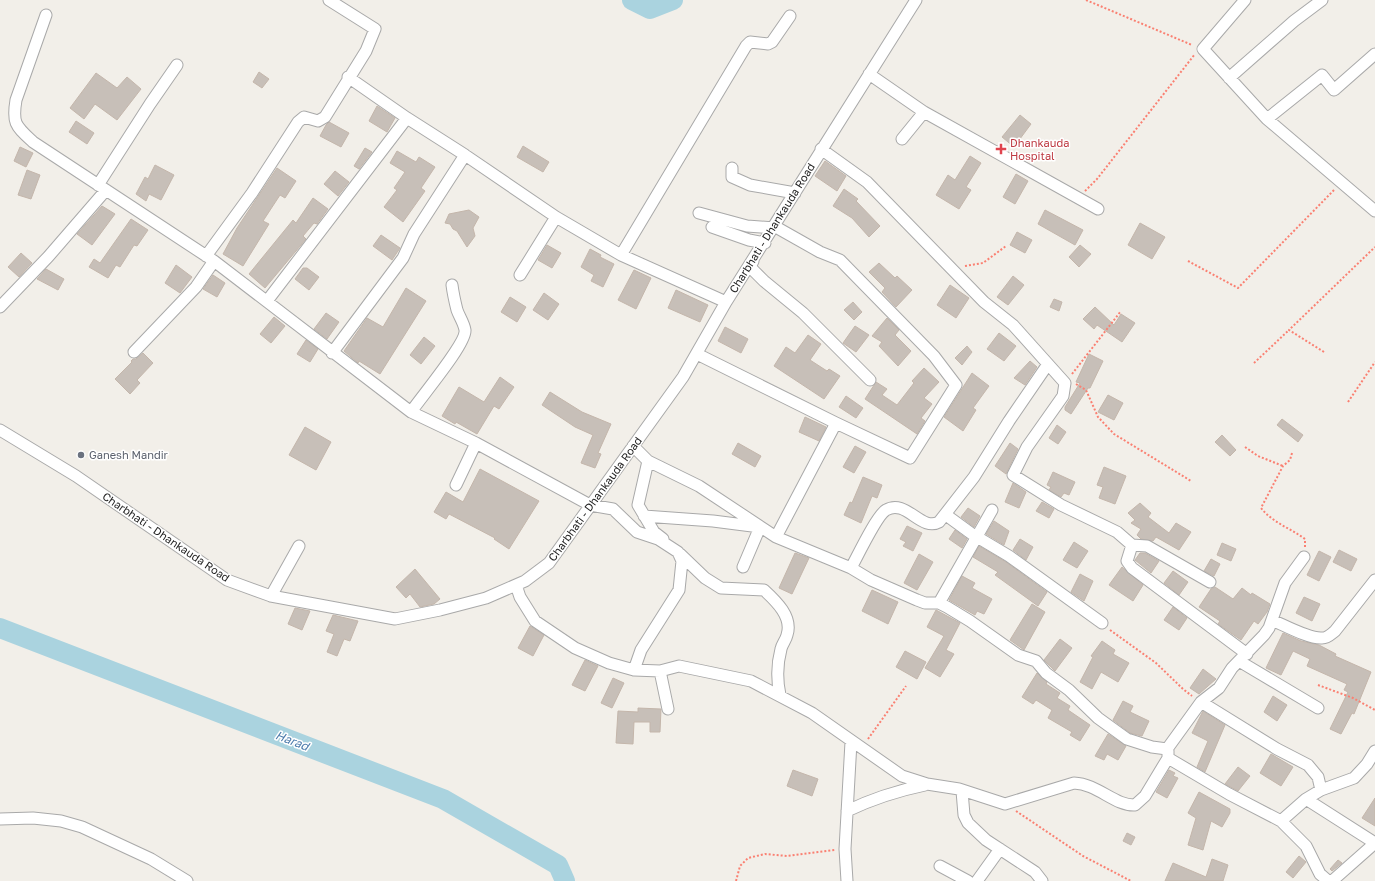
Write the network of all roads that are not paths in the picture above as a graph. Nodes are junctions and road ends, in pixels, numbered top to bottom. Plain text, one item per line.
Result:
1 (329, 0) edge
2 (916, 0) edge
3 (1245, 0) edge
4 (1322, 0) edge
5 (46, 15) dead end
6 (790, 16) dead end
7 (1375, 54) edge
8 (177, 65) dead end
9 (869, 74) junction
10 (348, 77) junction
11 (1229, 78) junction
12 (924, 112) junction
13 (406, 118) junction
14 (1267, 119) junction
15 (902, 139) dead end
16 (821, 149) junction
17 (465, 155) junction
18 (732, 168) dead end
19 (102, 188) junction
20 (795, 193) junction
21 (1098, 209) dead end
22 (1375, 211) edge
23 (699, 213) dead end
24 (556, 217) junction
25 (712, 227) dead end
26 (774, 227) junction
27 (765, 243) junction
28 (621, 255) junction
29 (756, 256) junction
30 (210, 258) junction
31 (520, 275) dead end
32 (452, 285) dead end
33 (267, 302) junction
34 (726, 302) junction
35 (0, 307) edge
36 (134, 352) dead end
37 (332, 353) junction
38 (697, 354) junction
39 (1048, 364) junction
40 (870, 380) dead end
41 (411, 412) junction
42 (836, 424) junction
43 (0, 430) edge
44 (476, 443) junction
45 (633, 446) junction
46 (648, 461) junction
47 (456, 485) dead end
48 (590, 505) junction
49 (992, 510) dead end
50 (642, 512) junction
51 (946, 515) junction
52 (621, 516) junction
53 (760, 527) junction
54 (976, 536) junction
55 (776, 537) junction
56 (1132, 545) junction
57 (299, 546) dead end
58 (674, 549) junction
59 (1304, 557) road end
60 (743, 567) dead end
61 (851, 568) junction
62 (1375, 580) edge
63 (1210, 582) dead end
64 (516, 585) junction
65 (271, 596) junction
66 (939, 603) junction
67 (1272, 620) junction
68 (1102, 623) road end
69 (1243, 657) junction
70 (634, 670) junction
71 (660, 671) junction
72 (780, 695) junction
73 (1201, 702) junction
74 (1318, 708) dead end
75 (668, 709) dead end
76 (851, 742) junction
77 (1375, 751) edge
78 (1168, 753) junction
79 (927, 784) junction
80 (1321, 790) junction
81 (962, 791) junction
82 (1306, 799) junction
83 (847, 812) junction
84 (0, 819) edge
85 (1281, 821) junction
86 (1375, 843) edge
87 (1000, 849) junction
88 (940, 866) dead end
89 (187, 881) edge
90 (847, 881) edge
91 (968, 881) edge
92 (977, 881) edge
93 (1042, 881) edge
94 (1328, 881) edge
95 (1332, 881) edge

1 - 10 street
2 - 9 street, Charbhati - Dhankauda Road
3 - 11 street
4 - 11 street
5 - 19 street
6 - 28 street
7 - 14 street
8 - 19 street
9 - 12 street
9 - 16 street, Charbhati - Dhankauda Road
10 - 13 street
10 - 30 street
11 - 14 street
12 - 15 street
12 - 21 street
13 - 17 street
13 - 33 street
14 - 22 street
16 - 20 street, Charbhati - Dhankauda Road
16 - 39 street
17 - 24 street
17 - 37 street
18 - 20 street
19 - 30 street
19 - 35 street
20 - 26 street, Charbhati - Dhankauda Road
23 - 26 street
24 - 28 street
24 - 31 street
25 - 27 street
26 - 27 street, Charbhati - Dhankauda Road
26 - 42 street
27 - 29 street, Charbhati - Dhankauda Road
28 - 34 street
29 - 34 street, Charbhati - Dhankauda Road
29 - 40 street
30 - 33 street
30 - 36 street
32 - 41 street
33 - 37 street
34 - 38 street, Charbhati - Dhankauda Road
37 - 41 street
38 - 42 street
38 - 45 street, Charbhati - Dhankauda Road
39 - 51 street
39 - 56 street
41 - 44 street
42 - 55 street
43 - 65 street, Charbhati - Dhankauda Road
44 - 47 street
44 - 48 street
45 - 46 street
45 - 48 street, Charbhati - Dhankauda Road
46 - 50 street
46 - 53 street
48 - 52 street
48 - 64 street, Charbhati - Dhankauda Road
49 - 54 street
50 - 52 street
50 - 53 street
50 - 58 street
51 - 54 street
51 - 61 street
52 - 58 street
53 - 55 street
53 - 60 street
54 - 66 street
54 - 68 street
55 - 61 street
56 - 63 street
56 - 69 street
57 - 65 street
58 - 70 street
58 - 72 street
59 - 67 street
61 - 66 street
62 - 67 street
64 - 65 street, Charbhati - Dhankauda Road
64 - 70 street
66 - 78 street
67 - 69 street
69 - 73 street
69 - 74 street
70 - 71 street
71 - 72 street
71 - 75 street
72 - 76 street
73 - 78 street
73 - 80 street
76 - 79 street
76 - 83 street
77 - 80 street
78 - 81 street
78 - 85 street
79 - 81 street
79 - 83 street
80 - 82 street
81 - 87 street
82 - 85 street
82 - 86 street
83 - 90 street
84 - 89 street
85 - 94 street
86 - 95 street
87 - 92 street
87 - 93 street
88 - 91 street

